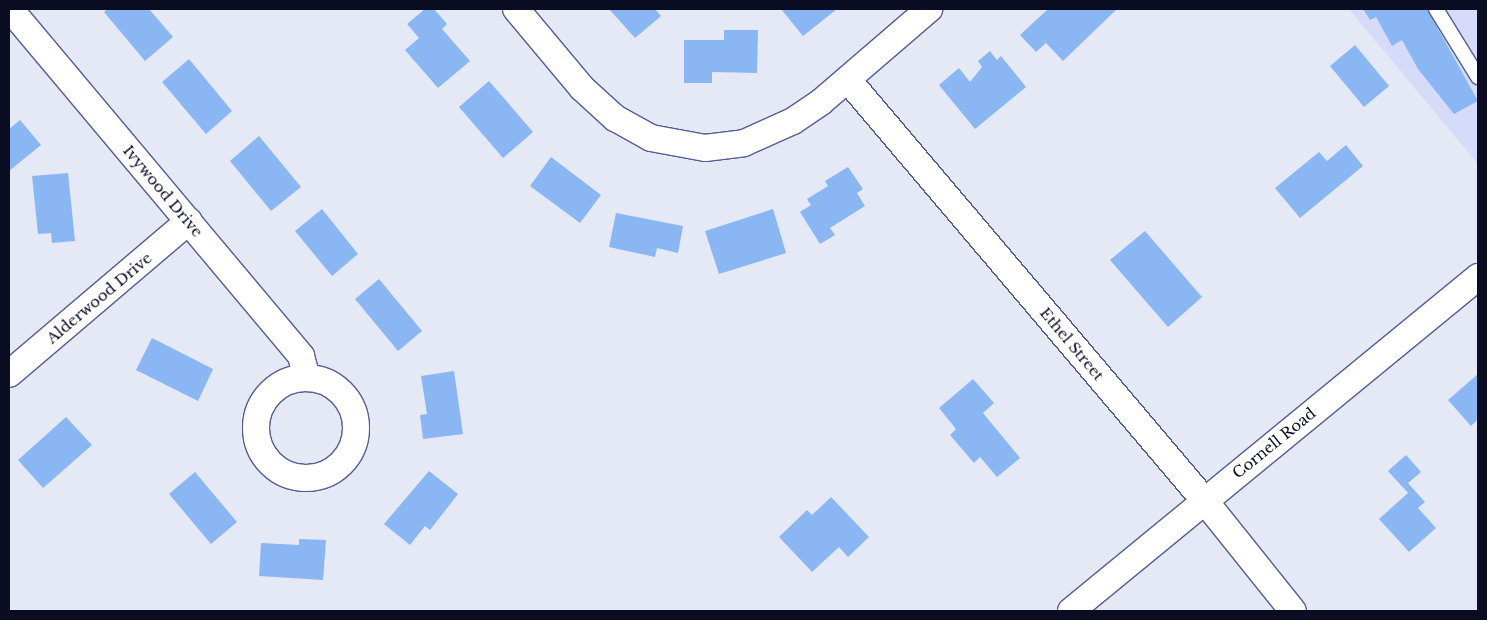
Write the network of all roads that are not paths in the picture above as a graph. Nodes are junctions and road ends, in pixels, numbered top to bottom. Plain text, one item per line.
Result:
1 (10, 9) edge
2 (516, 9) edge
3 (929, 9) edge
4 (1436, 9) edge
5 (1478, 77) edge
6 (848, 80) junction
7 (189, 221) junction
8 (1478, 277) edge
9 (9, 374) edge
10 (307, 378) dead end
11 (1204, 500) junction
12 (1072, 611) edge
13 (1293, 611) edge

1 - 7 street, Ivywood Drive
2 - 6 street
3 - 6 street
4 - 5 lane
6 - 11 street, Ethel Street
7 - 9 street, Alderwood Drive
7 - 10 street, Ivywood Drive
8 - 11 street, Cornell Road
11 - 12 street, Cornell Road
11 - 13 street, Ethel Street

